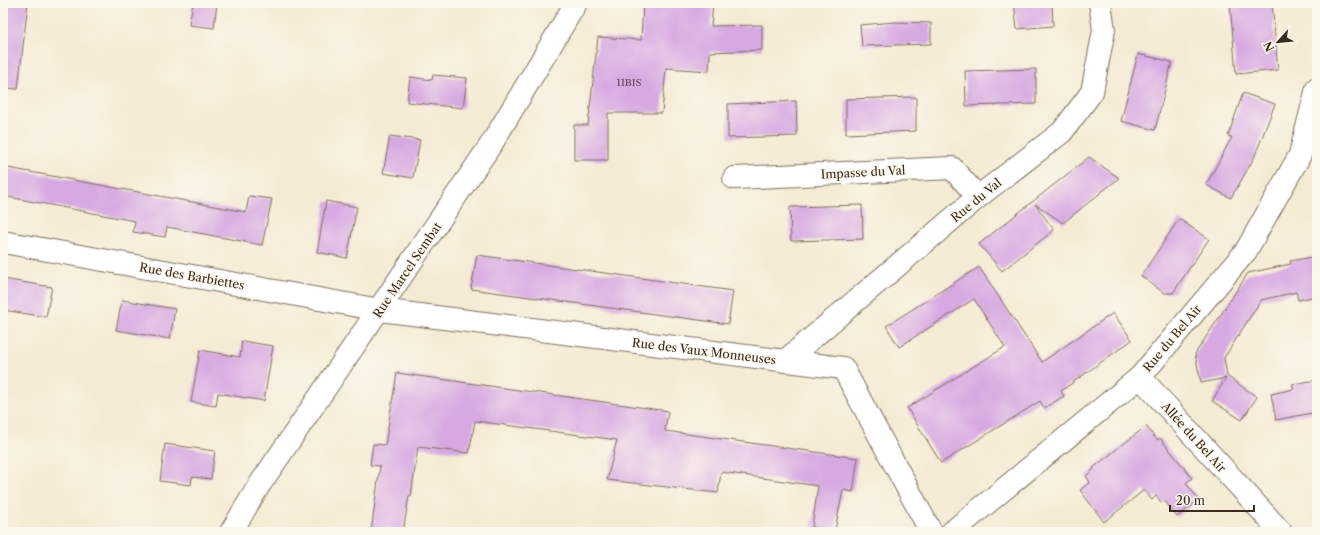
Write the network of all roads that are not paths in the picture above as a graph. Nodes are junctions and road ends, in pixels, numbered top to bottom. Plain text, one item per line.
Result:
1 (576, 3) edge
2 (1100, 3) edge
3 (1317, 88) edge
4 (734, 178) dead end
5 (978, 197) junction
6 (3, 242) edge
7 (380, 310) junction
8 (785, 361) junction
9 (1140, 377) junction
10 (230, 532) edge
11 (931, 532) edge
12 (952, 532) edge
13 (1281, 532) edge

1 - 7 street, Rue Marcel Sembat
2 - 5 street, Rue du Val
3 - 9 street, Rue du Bel Air
4 - 5 street, Impasse du Val
5 - 8 street, Rue du Val
6 - 7 street, Rue des Barbiettes
7 - 8 street, Rue des Vaux Monneuses
7 - 10 street, Rue Marcel Sembat
8 - 11 street, Rue des Vaux Monneuses
9 - 12 street, Rue du Bel Air
9 - 13 street, Allée du Bel Air

